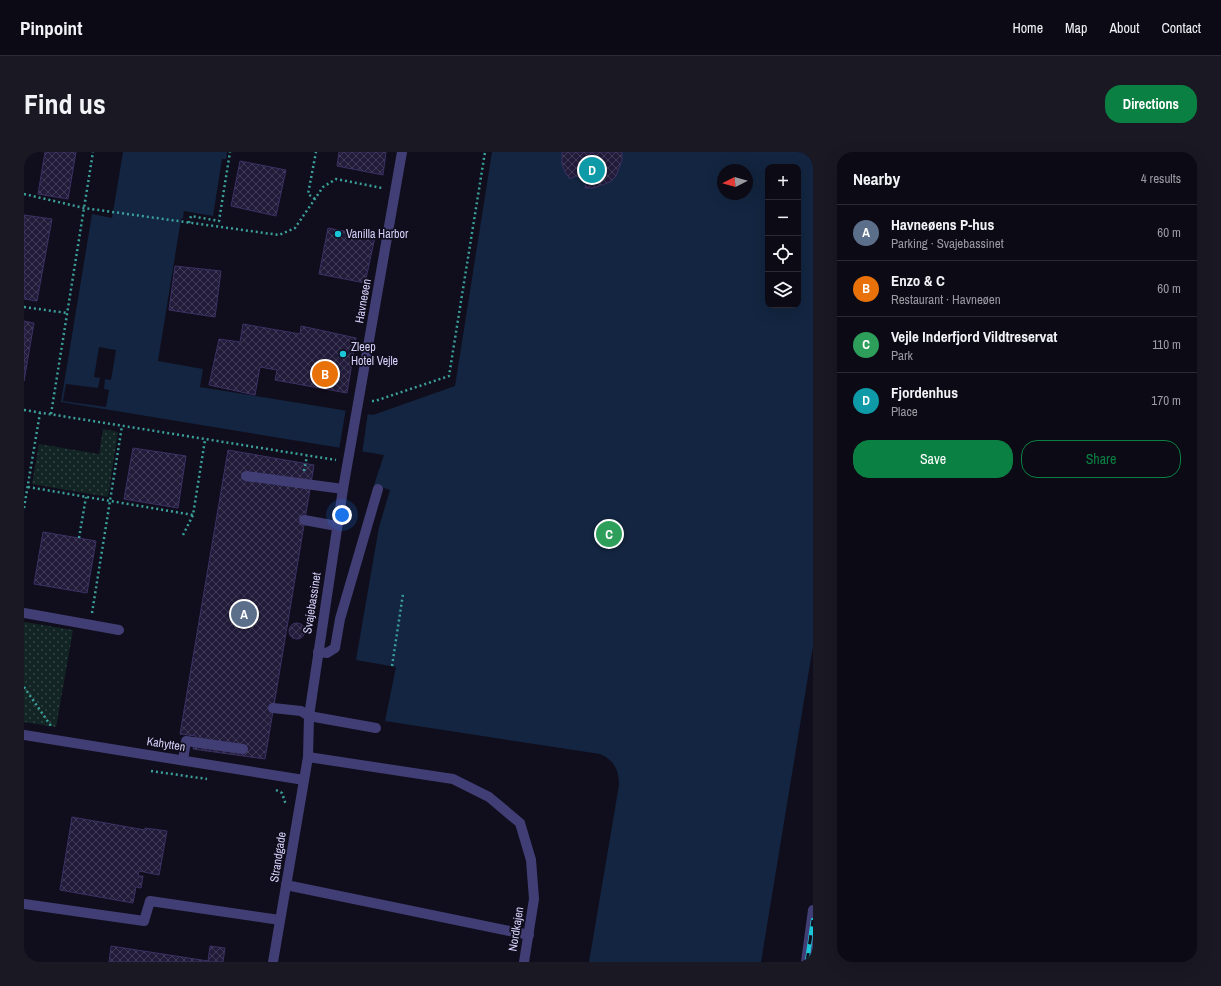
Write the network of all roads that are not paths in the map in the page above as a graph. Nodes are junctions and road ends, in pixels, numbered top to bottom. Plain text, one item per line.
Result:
1 (402, 152) edge
2 (349, 458) joint
3 (246, 476) dead end
4 (343, 489) junction
5 (378, 489) dead end
6 (304, 520) dead end
7 (337, 526) junction
8 (24, 613) edge
9 (119, 630) dead end
10 (318, 652) junction
11 (273, 708) dead end
12 (309, 716) junction
13 (376, 728) dead end
14 (24, 735) edge
15 (243, 750) dead end
16 (308, 757) junction
17 (183, 760) junction
18 (304, 780) junction
19 (286, 885) junction
20 (24, 904) edge
21 (813, 910) edge
22 (280, 920) junction
23 (529, 935) junction
24 (273, 962) edge
25 (524, 962) edge
26 (806, 962) edge

1 - 2 street, Havneøen
2 - 4 street, Svajebassinet
3 - 4 street
4 - 7 street, Svajebassinet
5 - 10 street
6 - 7 street
7 - 10 street, Svajebassinet
8 - 9 street
10 - 12 street, Svajebassinet
11 - 12 street
12 - 13 street
12 - 16 street, Svajebassinet
14 - 17 street, Kahytten
15 - 17 street
16 - 18 street, Strandgade
16 - 23 street, Nordkajen
17 - 18 street, Kahytten
18 - 19 street, Strandgade
19 - 22 street, Strandgade
19 - 23 street
20 - 22 street
21 - 26 street
22 - 24 street, Strandgade
23 - 25 street, Nordkajen

